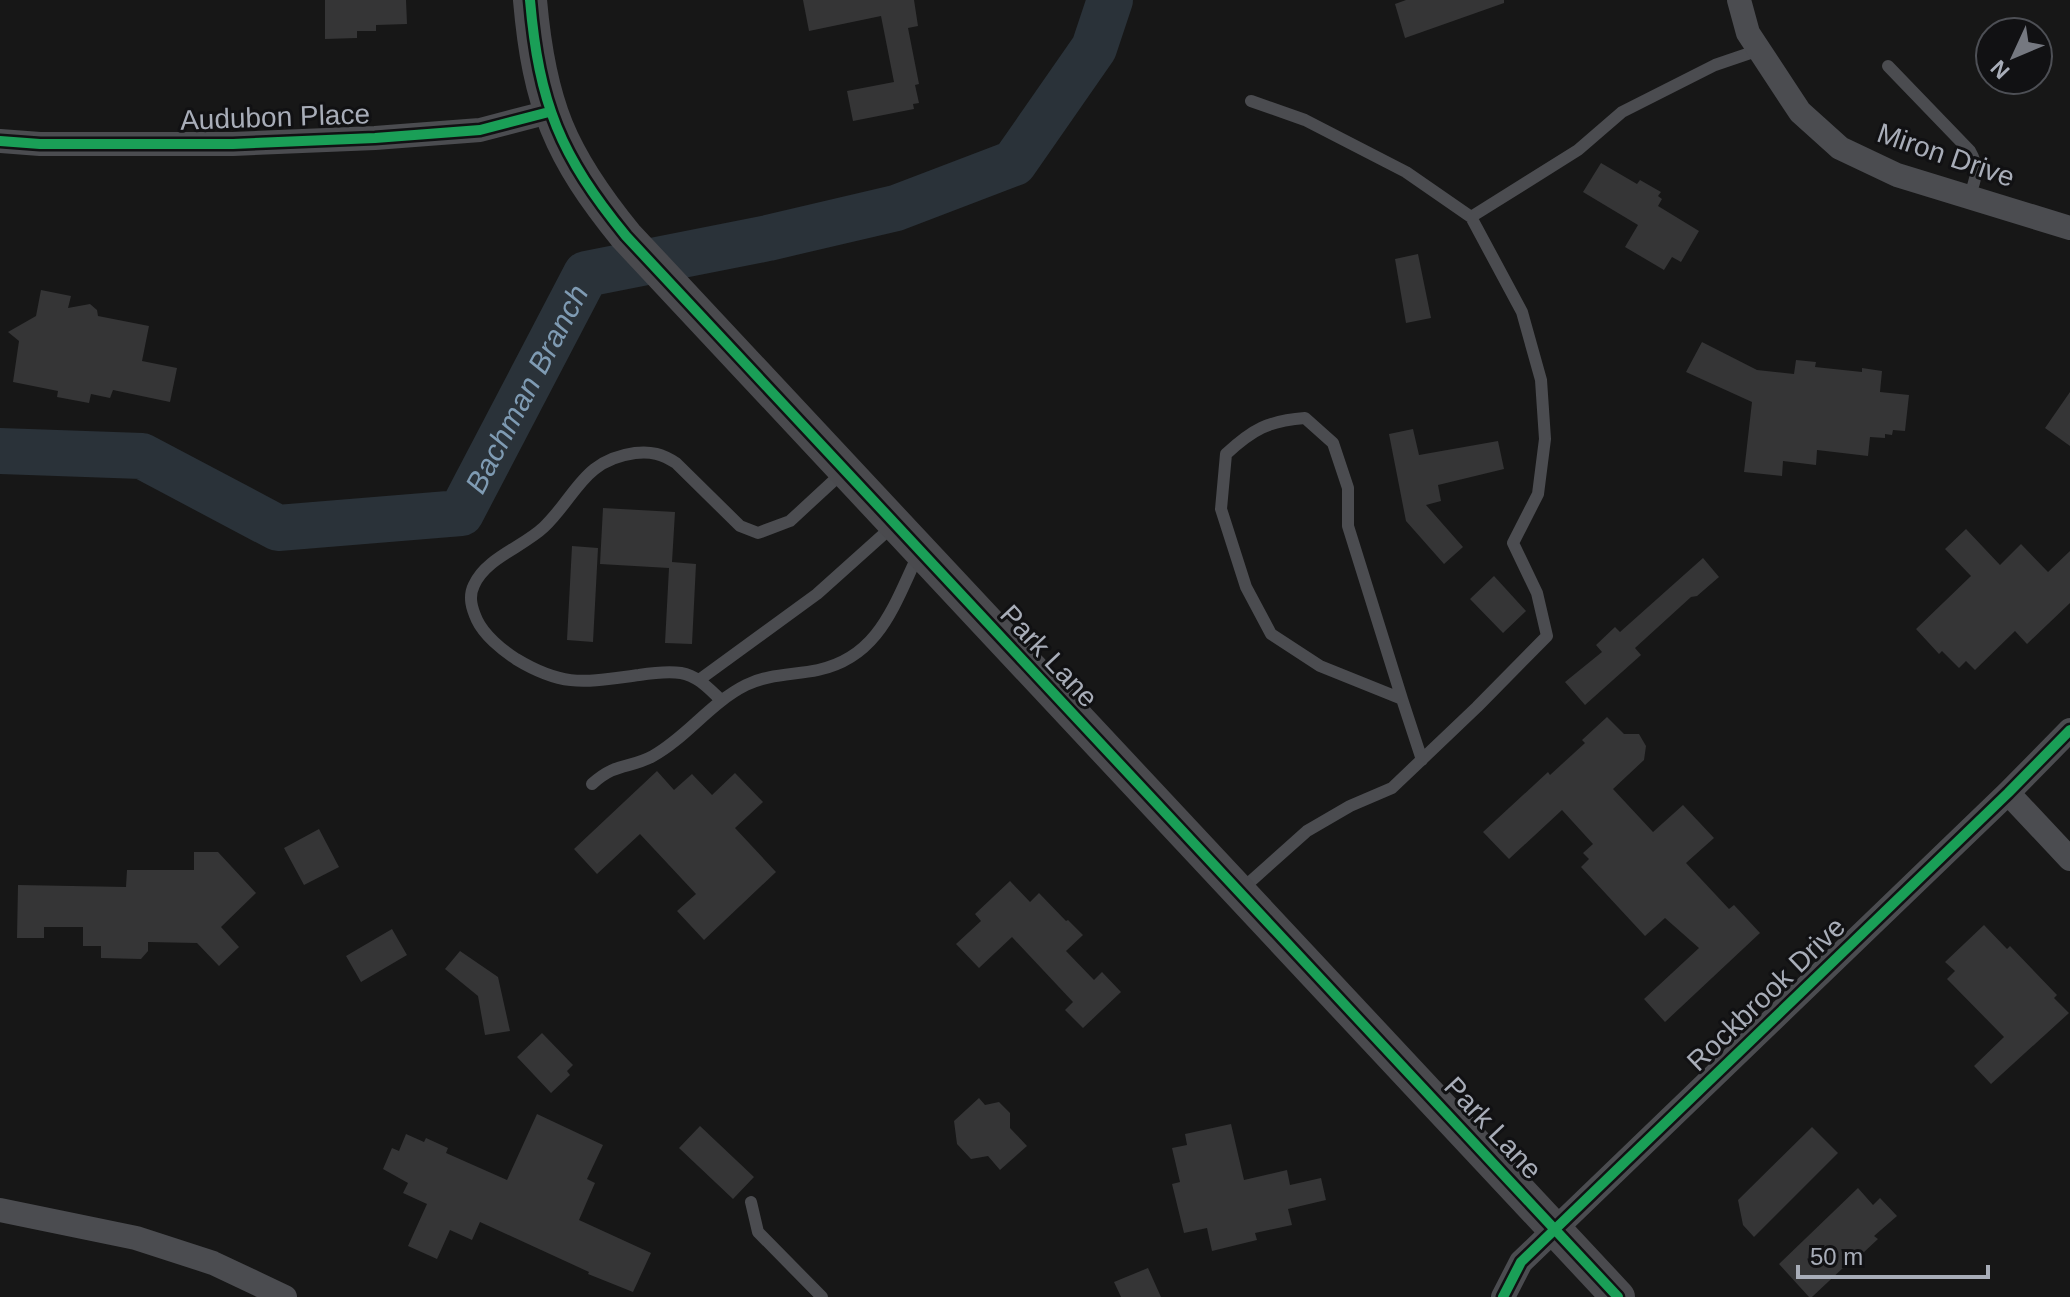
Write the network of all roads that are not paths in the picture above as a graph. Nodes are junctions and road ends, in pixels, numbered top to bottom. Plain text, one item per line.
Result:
1 (530, 0) edge
2 (1739, 0) edge
3 (1759, 50) junction
4 (1888, 66) dead end
5 (1251, 101) dead end
6 (549, 112) junction
7 (0, 141) edge
8 (1969, 197) junction
9 (1471, 217) junction
10 (2070, 228) edge
11 (846, 470) junction
12 (894, 525) junction
13 (919, 552) junction
14 (699, 680) junction
15 (1402, 699) junction
16 (721, 700) junction
17 (2070, 730) edge
18 (1422, 760) junction
19 (592, 784) dead end
20 (2008, 793) junction
21 (2070, 859) edge
22 (1239, 893) junction
23 (751, 1202) dead end
24 (0, 1210) edge
25 (1555, 1229) junction
26 (285, 1297) edge
27 (822, 1297) edge
28 (1503, 1297) edge
29 (1618, 1297) edge

1 - 6 street, Park Lane
2 - 3 street, Miron Drive
3 - 8 street, Miron Drive
3 - 9 lane
4 - 8 lane
5 - 9 lane
6 - 7 street, Audubon Place
6 - 11 street, Park Lane
8 - 10 street, Miron Drive
9 - 18 lane
11 - 12 street, Park Lane
11 - 14 lane
12 - 13 street, Park Lane
12 - 14 lane
13 - 16 lane
13 - 22 street, Park Lane
14 - 16 lane
15 - 15 lane
15 - 18 lane
16 - 19 lane
17 - 20 street, Rockbrook Drive
18 - 22 lane
20 - 21 street
20 - 25 street, Rockbrook Drive
22 - 25 street, Park Lane
23 - 27 lane
24 - 26 street
25 - 28 street, Rockbrook Drive
25 - 29 street, Park Lane

